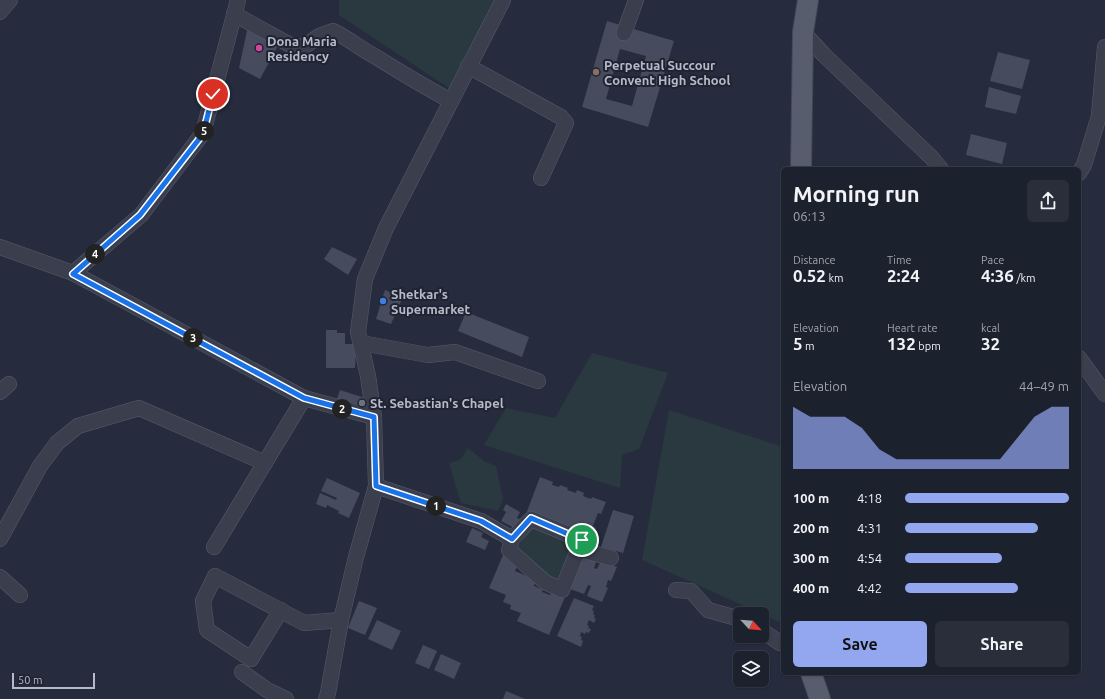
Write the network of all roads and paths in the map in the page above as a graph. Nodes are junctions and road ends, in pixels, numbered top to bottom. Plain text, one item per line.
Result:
1 (10, 0) edge
2 (503, 0) edge
3 (636, 0) edge
4 (808, 0) edge
5 (236, 7) edge
6 (0, 12) edge
7 (803, 32) junction
8 (624, 33) dead end
9 (1105, 47) edge
10 (468, 66) junction
11 (451, 101) junction
12 (801, 167) edge
13 (939, 167) edge
14 (1081, 170) edge
15 (541, 178) dead end
16 (0, 247) edge
17 (73, 274) junction
18 (361, 343) junction
19 (1081, 361) edge
20 (538, 381) dead end
21 (1105, 394) edge
22 (304, 398) junction
23 (374, 417) junction
24 (265, 463) junction
25 (376, 486) junction
26 (0, 539) edge
27 (512, 539) junction
28 (214, 547) dead end
29 (578, 549) junction
30 (611, 558) dead end
31 (0, 577) edge
32 (676, 590) dead end
33 (20, 595) dead end
34 (281, 610) junction
35 (733, 617) edge
36 (341, 620) junction
37 (769, 636) edge
38 (781, 643) edge
39 (242, 672) dead end
40 (812, 675) edge
41 (286, 699) edge
42 (326, 699) edge
43 (820, 699) edge

1 - 6 street
2 - 10 street
3 - 8 street
4 - 7 main road
5 - 11 street
5 - 17 street
7 - 12 main road
7 - 13 street
9 - 14 street
10 - 11 street
10 - 15 street
11 - 18 street
16 - 17 street
17 - 22 street
18 - 20 street
18 - 23 street
19 - 21 street
22 - 23 street
22 - 24 street
23 - 25 street
24 - 26 street
24 - 28 street
25 - 27 street
25 - 36 street
27 - 29 street
27 - 29 street
29 - 30 street
31 - 33 street
32 - 35 street
34 - 34 street
34 - 36 street
36 - 42 street
37 - 38 street
39 - 41 street
40 - 43 main road

